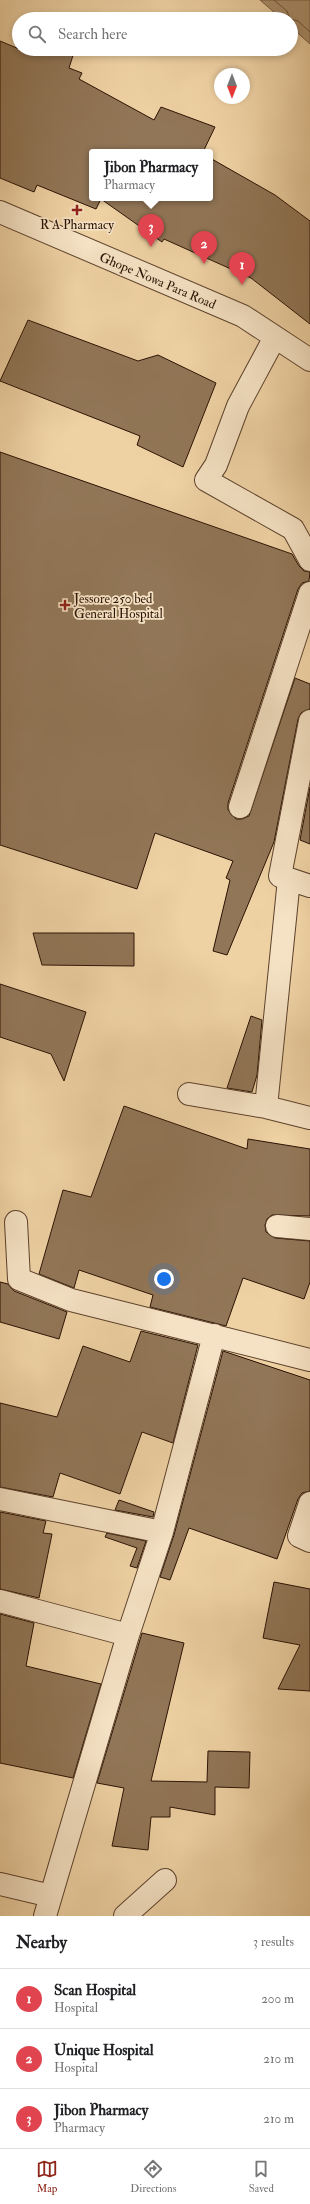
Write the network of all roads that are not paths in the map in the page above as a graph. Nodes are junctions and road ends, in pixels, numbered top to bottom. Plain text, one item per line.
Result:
1 (0, 212) edge
2 (276, 337) junction
3 (310, 360) edge
4 (310, 560) edge
5 (310, 593) edge
6 (310, 721) edge
7 (240, 807) dead end
8 (289, 879) junction
9 (310, 886) edge
10 (189, 1094) dead end
11 (266, 1107) junction
12 (310, 1118) edge
13 (16, 1222) dead end
14 (277, 1226) dead end
15 (310, 1228) edge
16 (214, 1335) junction
17 (310, 1360) edge
18 (0, 1499) edge
19 (310, 1503) edge
20 (162, 1532) junction
21 (310, 1541) edge
22 (0, 1601) edge
23 (128, 1635) junction
24 (165, 1880) dead end
25 (0, 1884) edge
26 (48, 1906) edge
27 (125, 1916) edge

1 - 2 street, Ghope Nowa Para Road
2 - 3 street, Ghope Nowa Para Road
2 - 4 street
5 - 7 street
6 - 8 street
8 - 9 street
8 - 11 street
10 - 11 street
11 - 12 street
13 - 16 street
14 - 15 street
16 - 17 street
16 - 20 street
18 - 20 street
19 - 21 street
20 - 23 street
22 - 23 street
23 - 26 street
24 - 27 street
25 - 26 street

